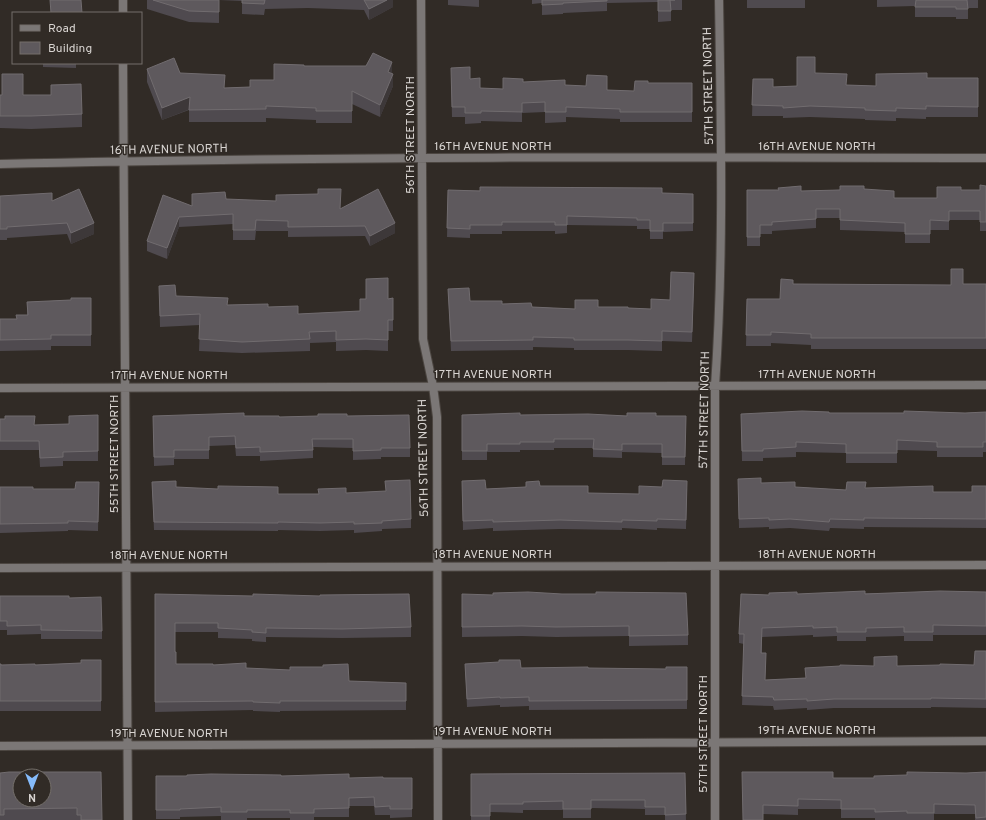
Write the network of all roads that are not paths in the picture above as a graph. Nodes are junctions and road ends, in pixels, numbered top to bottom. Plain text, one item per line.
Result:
1 (123, 0) edge
2 (421, 0) edge
3 (719, 0) edge
4 (123, 12) edge
5 (123, 64) edge
6 (721, 157) junction
7 (422, 158) junction
8 (986, 158) edge
9 (124, 161) junction
10 (0, 164) edge
11 (433, 386) junction
12 (715, 386) junction
13 (986, 386) edge
14 (126, 387) junction
15 (0, 388) edge
16 (986, 565) edge
17 (436, 566) junction
18 (715, 566) junction
19 (127, 567) junction
20 (0, 568) edge
21 (986, 741) edge
22 (715, 742) junction
23 (438, 744) junction
24 (128, 745) junction
25 (0, 746) edge
26 (128, 820) edge
27 (438, 820) edge
28 (715, 820) edge

1 - 4 street
2 - 7 street, 56TH STREET NORTH
3 - 6 street, 57TH STREET NORTH
5 - 9 street, 55TH STREET NORTH
6 - 7 street, 16TH AVENUE NORTH
6 - 8 street, 16TH AVENUE NORTH
6 - 12 street, 57TH STREET NORTH
7 - 9 street, 16TH AVENUE NORTH
7 - 11 street, 56TH STREET NORTH
9 - 10 street, 16TH AVENUE NORTH
9 - 14 street, 55TH STREET NORTH
11 - 12 street, 17TH AVENUE NORTH
11 - 14 street, 17TH AVENUE NORTH
11 - 17 street, 56TH STREET NORTH
12 - 13 street, 17TH AVENUE NORTH
12 - 18 street, 57TH STREET NORTH
14 - 15 street, 17TH AVENUE NORTH
14 - 19 street, 55TH STREET NORTH
16 - 18 street, 18TH AVENUE NORTH
17 - 18 street, 18TH AVENUE NORTH
17 - 19 street, 18TH AVENUE NORTH
17 - 23 street, 56TH STREET NORTH
18 - 22 street, 57TH STREET NORTH
19 - 20 street, 18TH AVENUE NORTH
19 - 24 street, 55TH STREET NORTH
21 - 22 street, 19TH AVENUE NORTH
22 - 23 street, 19TH AVENUE NORTH
22 - 28 street, 57TH STREET NORTH
23 - 24 street, 19TH AVENUE NORTH
23 - 27 street, 56TH STREET NORTH
24 - 25 street, 19TH AVENUE NORTH
24 - 26 street, 55TH STREET NORTH

